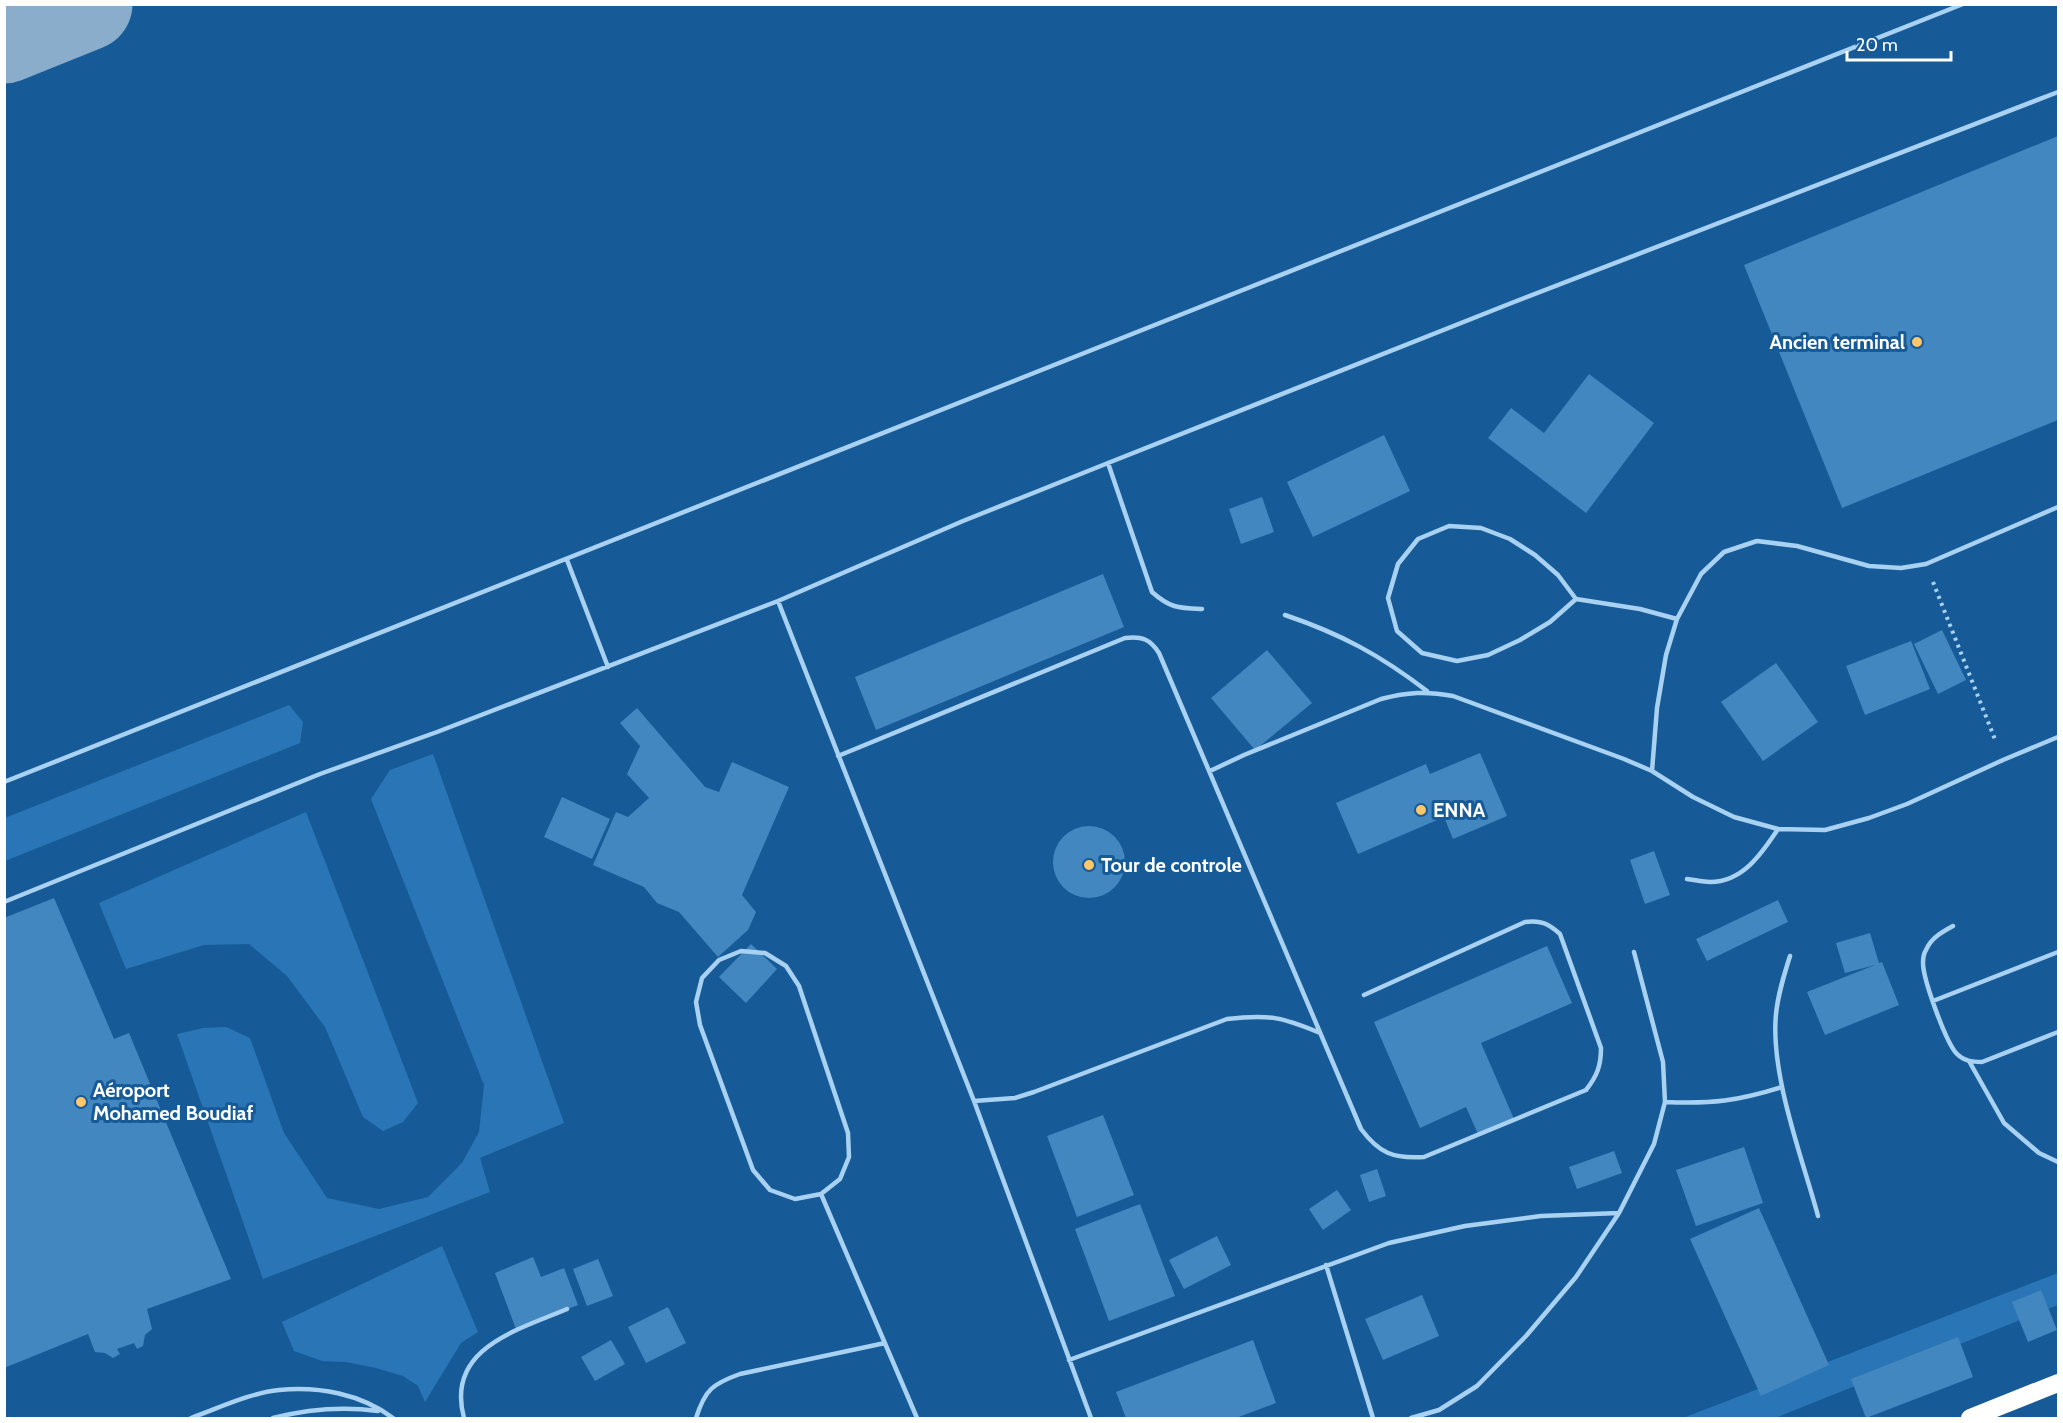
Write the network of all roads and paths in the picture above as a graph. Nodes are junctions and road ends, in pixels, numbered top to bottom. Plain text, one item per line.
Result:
1 (1963, 4) edge
2 (2058, 92) edge
3 (1108, 463) junction
4 (2058, 507) edge
5 (567, 560) junction
6 (1926, 564) junction
7 (1576, 599) junction
8 (778, 601) junction
9 (1202, 609) dead end
10 (1285, 615) dead end
11 (1677, 619) junction
12 (608, 667) junction
13 (1428, 692) junction
14 (2058, 737) edge
15 (837, 756) junction
16 (2002, 760) junction
17 (1209, 771) junction
18 (1652, 771) junction
19 (4, 783) edge
20 (1778, 829) junction
21 (1687, 879) dead end
22 (4, 902) edge
23 (1953, 926) dead end
24 (1634, 952) dead end
25 (2058, 952) edge
26 (1791, 956) dead end
27 (1364, 995) dead end
28 (1933, 1001) junction
29 (2058, 1032) edge
30 (1321, 1033) junction
31 (1969, 1062) junction
32 (1782, 1087) junction
33 (974, 1101) junction
34 (1665, 1102) junction
35 (2058, 1162) edge
36 (821, 1194) junction
37 (1618, 1214) junction
38 (1818, 1216) dead end
39 (1326, 1265) junction
40 (567, 1309) dead end
41 (885, 1343) junction
42 (1069, 1360) junction
43 (2058, 1383) edge
44 (383, 1411) junction
45 (192, 1419) edge
46 (273, 1419) edge
47 (393, 1419) edge
48 (464, 1419) edge
49 (696, 1419) edge
50 (917, 1419) edge
51 (1091, 1419) edge
52 (1373, 1419) edge
53 (1412, 1419) edge
54 (1970, 1419) edge

1 - 5 lane
2 - 3 lane
3 - 8 lane
3 - 9 lane
4 - 6 lane
5 - 12 lane
5 - 19 lane
6 - 11 lane
6 - 16 path
7 - 7 lane
7 - 11 lane
8 - 12 lane
8 - 15 lane
10 - 13 lane
11 - 18 lane
12 - 22 lane
13 - 17 lane
13 - 18 lane
14 - 16 lane
15 - 17 lane
15 - 33 lane
16 - 20 lane
17 - 30 lane
18 - 20 lane
20 - 21 lane
23 - 28 lane
24 - 34 lane
25 - 28 lane
26 - 32 lane
27 - 30 lane
28 - 31 lane
29 - 31 lane
30 - 33 lane
31 - 35 lane
32 - 34 lane
32 - 38 lane
33 - 42 lane
34 - 37 lane
36 - 36 lane
36 - 41 lane
37 - 39 lane
37 - 53 lane
39 - 42 lane
39 - 52 lane
40 - 48 lane
41 - 49 lane
41 - 50 lane
42 - 51 lane
43 - 54 highway
44 - 45 lane
44 - 46 lane
44 - 47 lane

